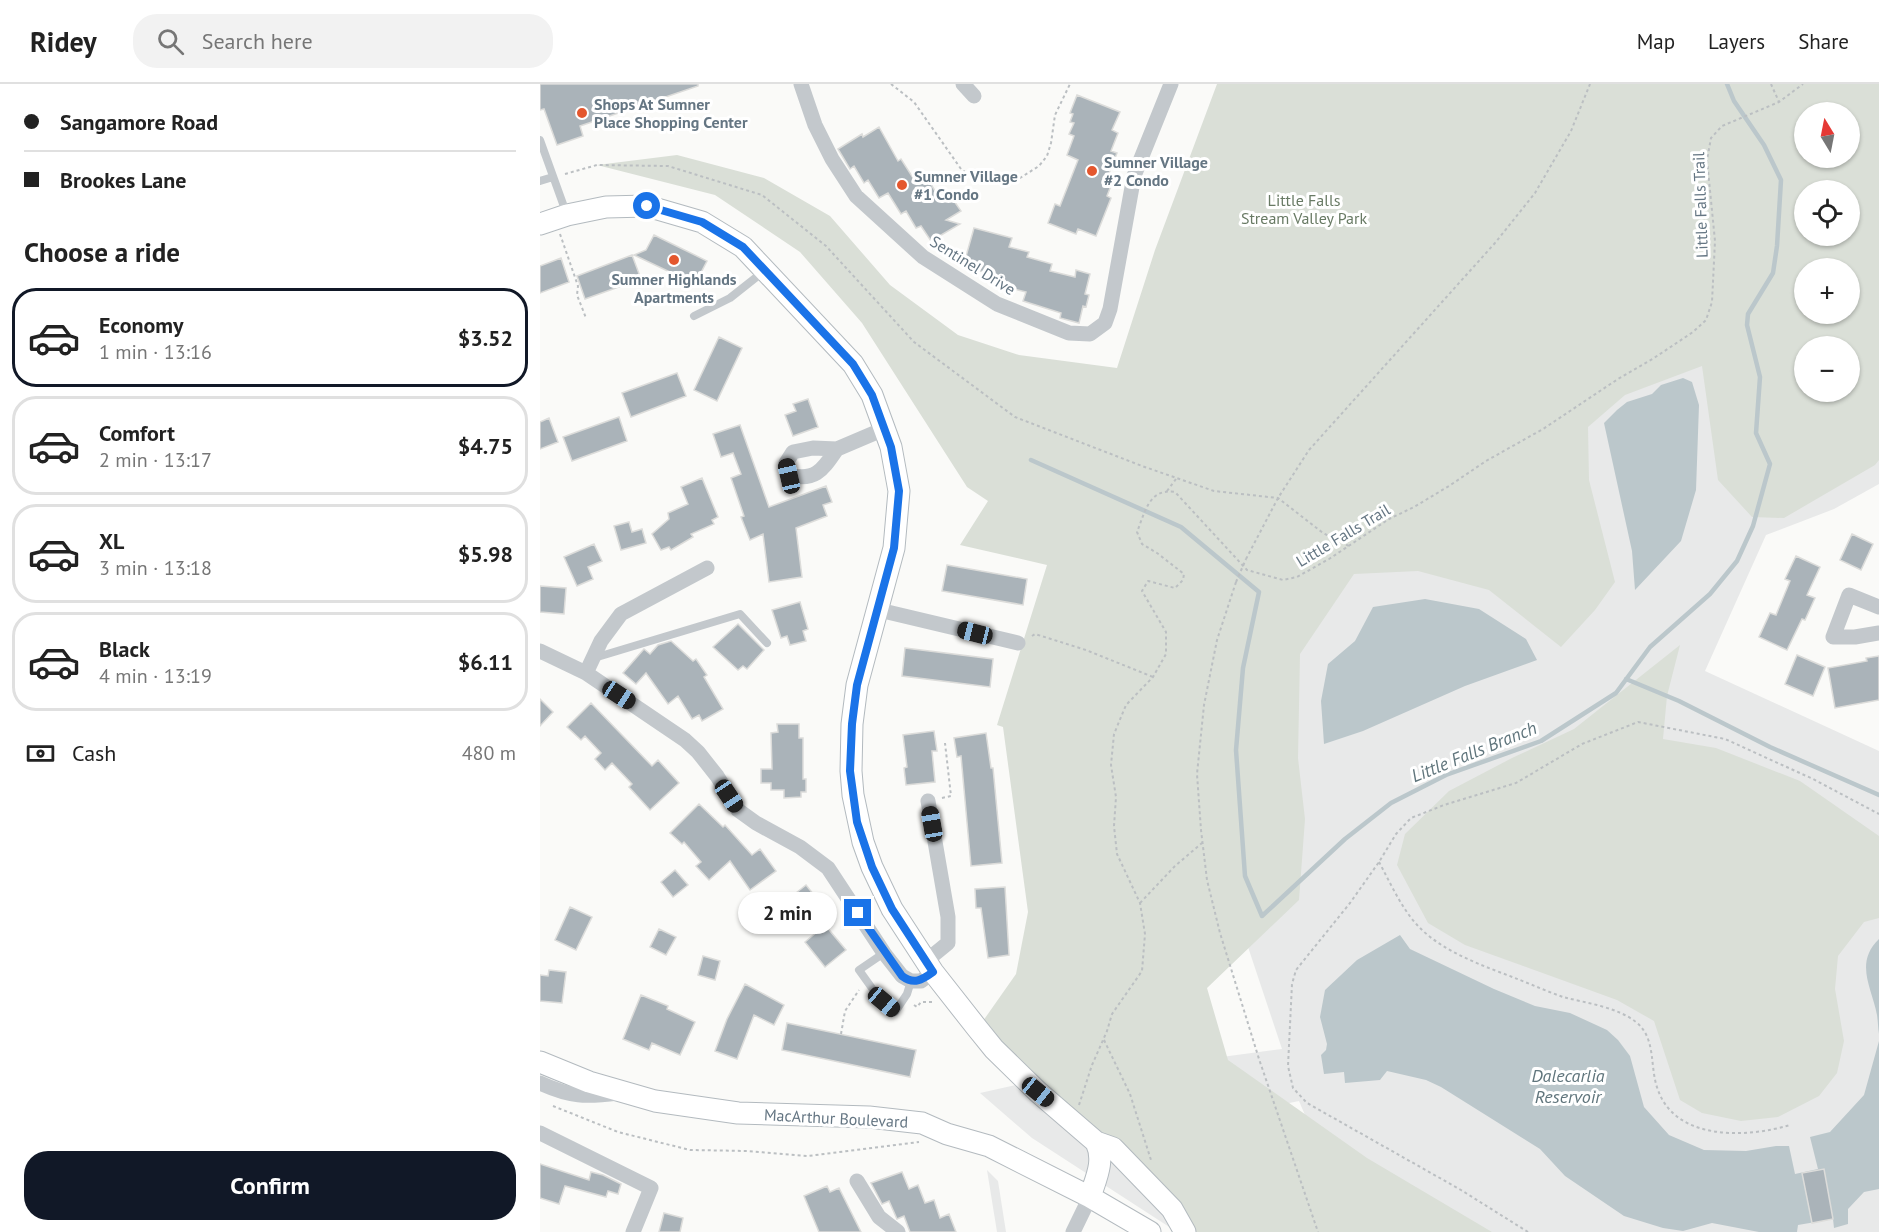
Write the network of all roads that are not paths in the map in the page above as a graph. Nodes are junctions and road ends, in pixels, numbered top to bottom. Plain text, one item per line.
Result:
1 (801, 84) edge
2 (963, 84) edge
3 (1171, 84) edge
4 (974, 96) dead end
5 (540, 140) edge
6 (553, 177) junction
7 (540, 182) edge
8 (555, 222) edge
9 (765, 270) junction
10 (694, 316) dead end
11 (884, 429) junction
12 (837, 449) dead end
13 (707, 568) dead end
14 (1879, 607) edge
15 (879, 610) junction
16 (1879, 633) edge
17 (767, 643) dead end
18 (1018, 643) road end
19 (540, 651) edge
20 (593, 658) junction
21 (586, 673) junction
22 (928, 801) road end
23 (884, 953) junction
24 (930, 967) junction
25 (911, 981) junction
26 (540, 1062) edge
27 (540, 1083) edge
28 (627, 1092) junction
29 (540, 1133) edge
30 (1096, 1142) junction
31 (857, 1181) dead end
32 (1090, 1197) junction
33 (633, 1232) edge
34 (898, 1232) edge
35 (1073, 1232) edge
36 (1150, 1232) edge
37 (1185, 1232) edge

1 - 3 street, Sentinel Drive
2 - 4 street
5 - 6 lane
6 - 7 lane
6 - 8 lane
8 - 9 street
9 - 10 lane
9 - 11 street
11 - 12 street
11 - 15 street
13 - 20 street
14 - 16 street
15 - 18 street
15 - 24 street
17 - 20 lane
19 - 21 street
20 - 21 street
21 - 23 street
22 - 24 street
23 - 25 street
23 - 25 lane
24 - 25 street
24 - 30 street
26 - 28 street, MacArthur Boulevard
27 - 28 street
28 - 32 street, MacArthur Boulevard
29 - 33 street
30 - 32 street
30 - 37 street
31 - 34 street
32 - 35 street
32 - 36 street, MacArthur Boulevard

